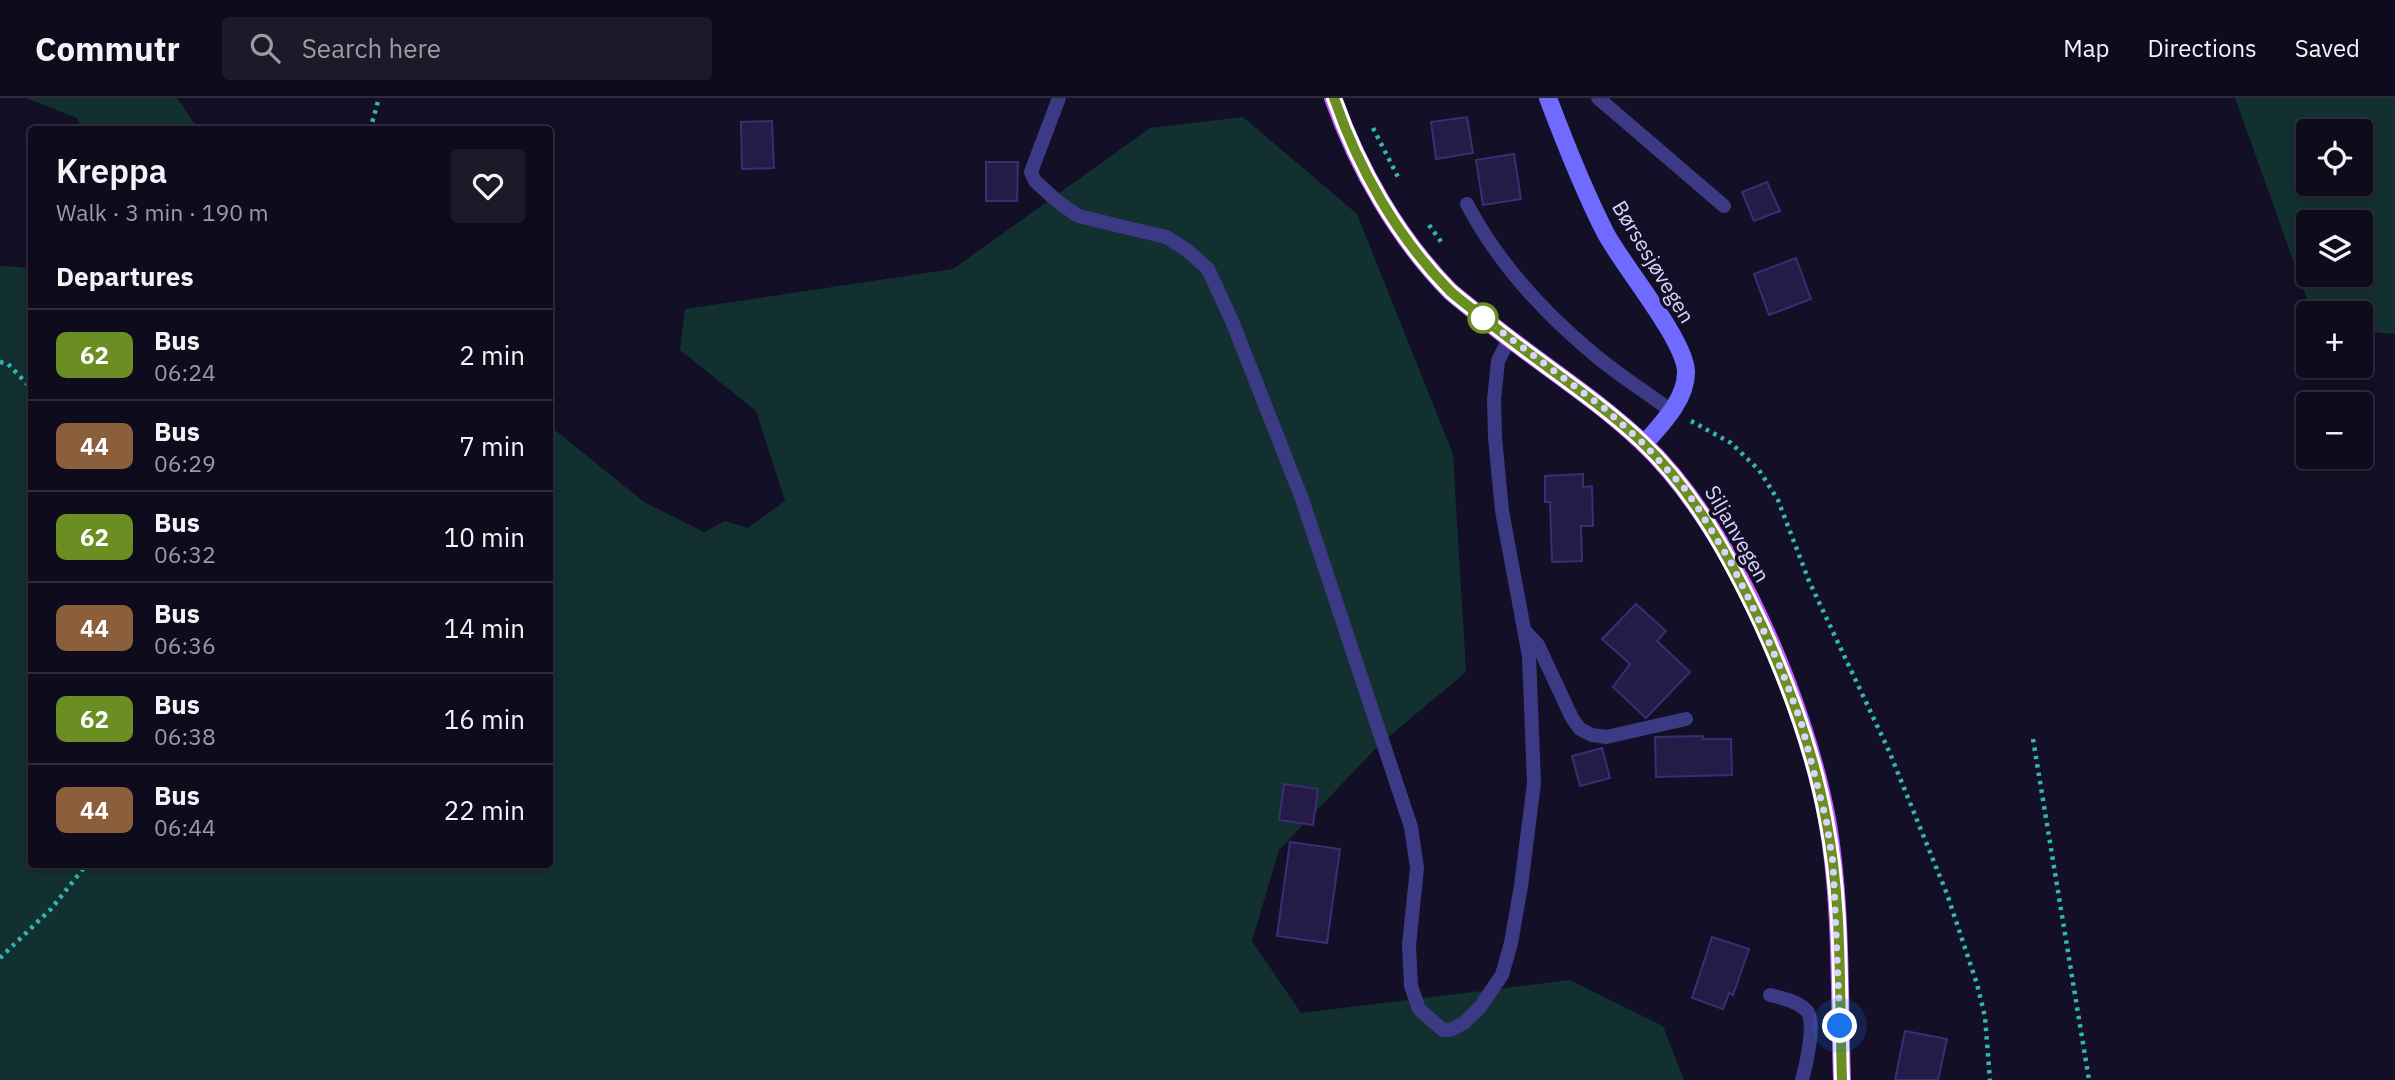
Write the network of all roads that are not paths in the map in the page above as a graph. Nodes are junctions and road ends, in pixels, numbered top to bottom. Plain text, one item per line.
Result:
1 (1059, 98) edge
2 (1334, 98) edge
3 (1548, 98) edge
4 (1598, 98) edge
5 (1467, 204) dead end
6 (1724, 206) dead end
7 (1508, 339) junction
8 (1671, 411) junction
9 (1644, 444) junction
10 (1526, 632) junction
11 (1686, 719) dead end
12 (1770, 995) dead end
13 (1802, 1080) edge
14 (1842, 1080) edge

1 - 10 lane
2 - 7 main road, Siljanvegen
3 - 8 main road, Børsesjøvegen
4 - 6 lane
5 - 8 lane
7 - 9 main road, Siljanvegen
7 - 10 lane
8 - 9 main road, Børsesjøvegen
9 - 14 main road, Siljanvegen
10 - 11 lane
12 - 13 lane

